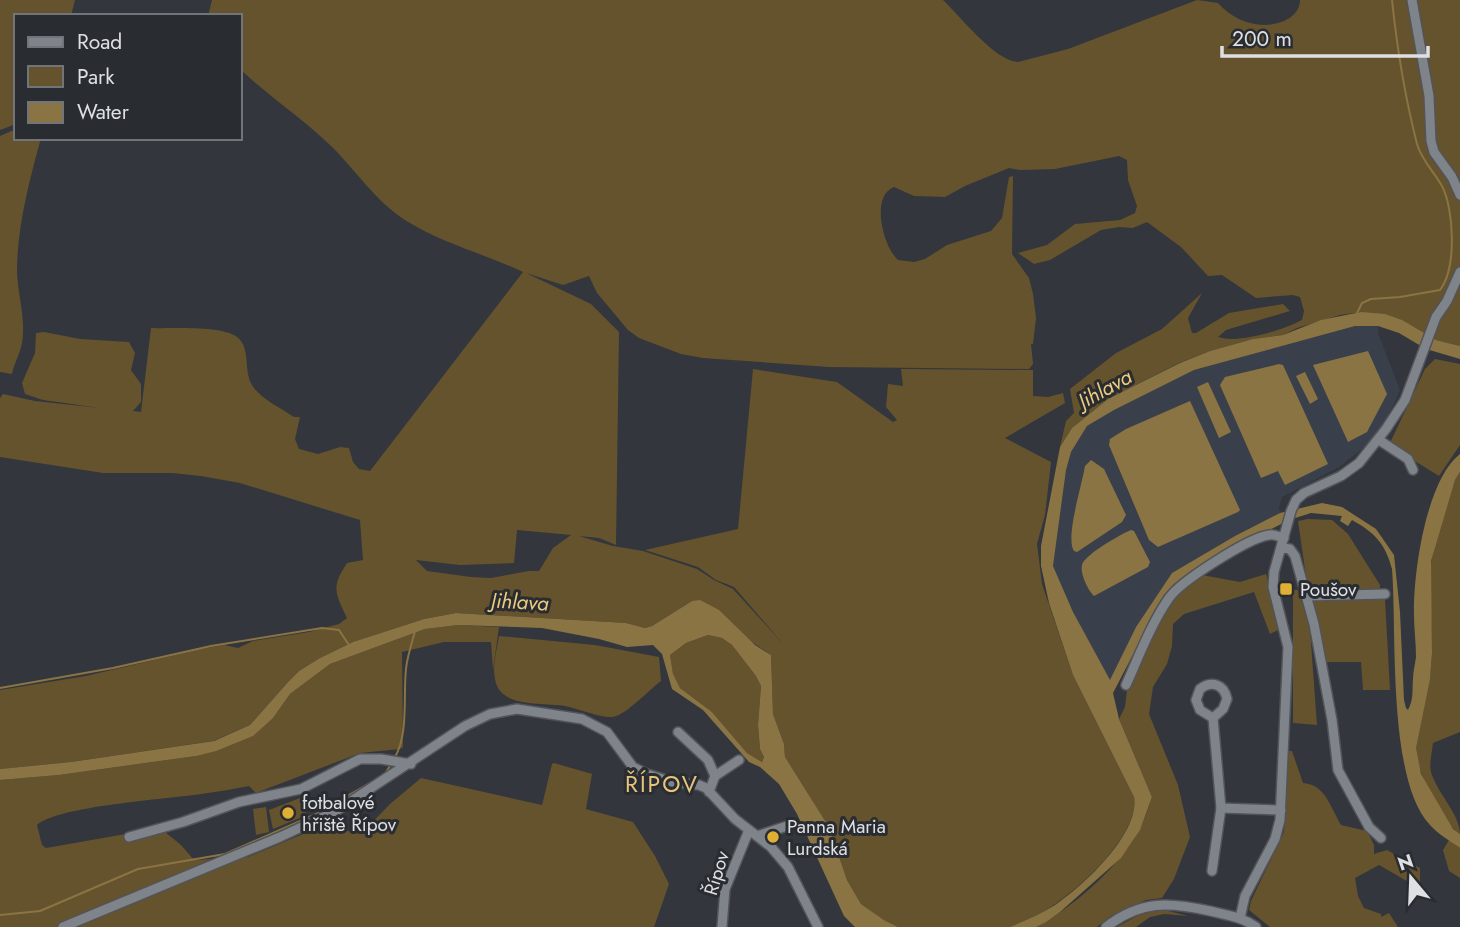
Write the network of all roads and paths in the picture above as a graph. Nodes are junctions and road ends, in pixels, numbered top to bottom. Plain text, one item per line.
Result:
1 (1412, 0) edge
2 (1460, 195) edge
3 (1460, 272) edge
4 (1379, 440) junction
5 (1412, 470) dead end
6 (1283, 543) junction
7 (1385, 594) dead end
8 (1307, 596) junction
9 (1126, 685) dead end
10 (1213, 718) dead end
11 (678, 732) dead end
12 (739, 760) dead end
13 (411, 764) junction
14 (715, 776) junction
15 (709, 792) junction
16 (1221, 808) junction
17 (1281, 810) junction
18 (793, 824) dead end
19 (753, 833) junction
20 (129, 837) dead end
21 (1381, 838) dead end
22 (1212, 871) dead end
23 (1240, 918) junction
24 (63, 927) edge
25 (722, 927) edge
26 (818, 927) edge
27 (1106, 927) edge
28 (1256, 927) edge

1 - 2 street
3 - 4 street
4 - 5 street
4 - 6 street
6 - 8 street
6 - 9 street
6 - 17 street
7 - 8 street
8 - 21 street
10 - 16 street
11 - 14 street
12 - 14 street
13 - 15 street
13 - 20 street
13 - 24 street
14 - 15 street
15 - 19 street
16 - 17 street
16 - 22 street
17 - 23 street
18 - 19 street
19 - 25 street, Řípov
19 - 26 street
23 - 27 street
23 - 28 street

